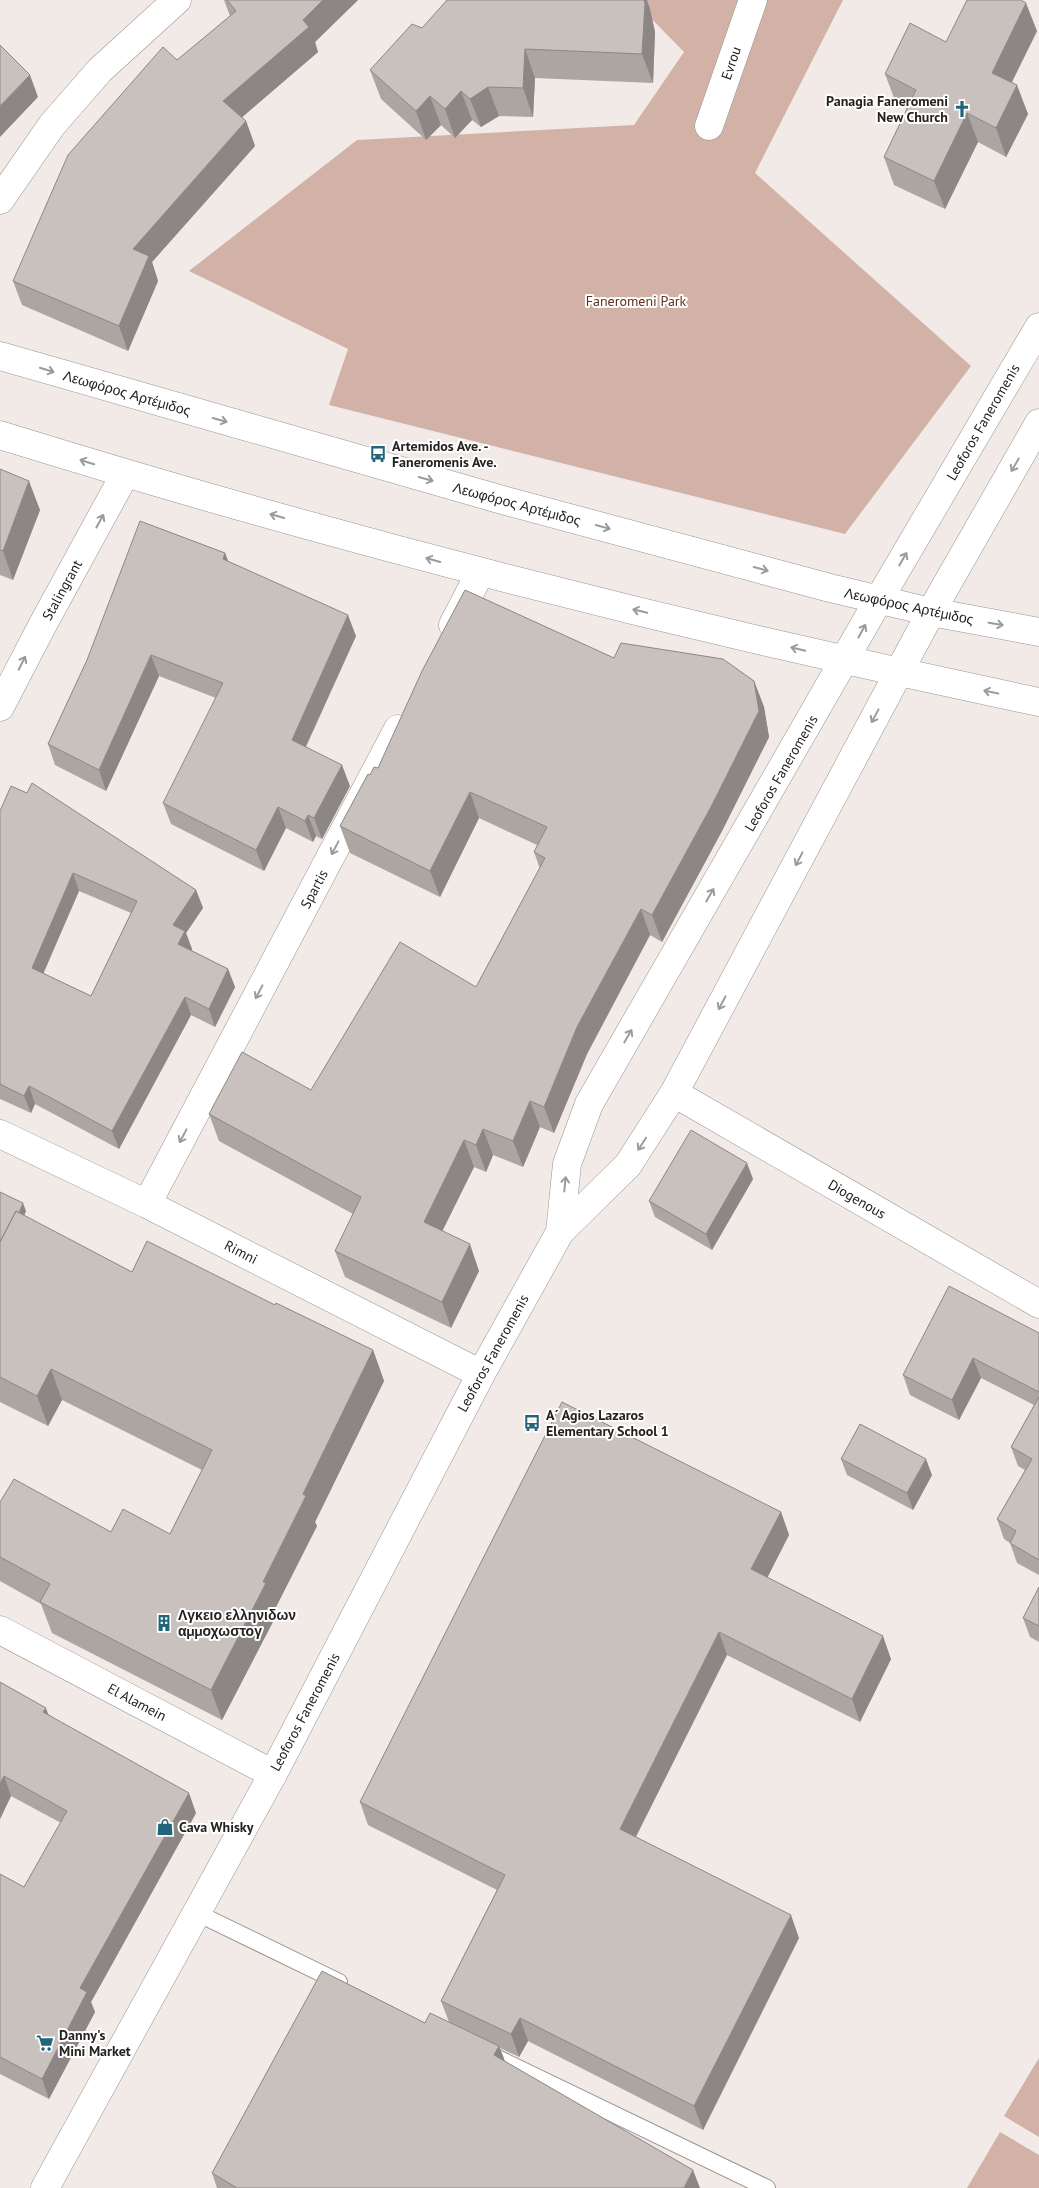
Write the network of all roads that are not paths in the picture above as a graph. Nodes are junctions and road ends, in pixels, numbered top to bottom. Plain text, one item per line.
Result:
1 (177, 0) edge
2 (753, 0) edge
3 (709, 126) dead end
4 (0, 200) edge
5 (1039, 327) edge
6 (0, 356) edge
7 (1039, 423) edge
8 (0, 434) edge
9 (125, 474) junction
10 (480, 573) junction
11 (878, 601) junction
12 (931, 612) junction
13 (1039, 632) edge
14 (440, 650) edge
15 (845, 661) junction
16 (898, 673) junction
17 (1039, 702) edge
18 (412, 703) edge
19 (0, 707) edge
20 (674, 1093) junction
21 (0, 1134) edge
22 (147, 1204) junction
23 (560, 1232) junction
24 (1039, 1304) edge
25 (481, 1374) junction
26 (0, 1630) edge
27 (273, 1774) junction
28 (197, 1913) junction
29 (356, 1990) edge
30 (472, 2046) edge
31 (45, 2188) edge
32 (767, 2188) edge

1 - 4 street
2 - 3 street, Evrou
11 -> 5 street, Leoforos Faneromenis
6 -> 11 street, Λεωφόρος Αρτέμιδος
7 -> 12 street, Leoforos Faneromenis
9 -> 8 street
10 -> 9 street
19 -> 9 street, Stalingrant
10 - 14 street
15 -> 10 street
11 - 12 street, Λεωφόρος Αρτέμιδος
15 -> 11 street, Leoforos Faneromenis
12 -> 13 street, Λεωφόρος Αρτέμιδος
12 - 16 street, Leoforos Faneromenis
15 - 16 street
23 -> 15 street, Leoforos Faneromenis
17 -> 16 street
16 -> 20 street, Leoforos Faneromenis
18 -> 22 street, Spartis
20 -> 23 street, Leoforos Faneromenis
20 - 24 street, Diogenous
21 - 22 street, Rimni
22 - 25 street, Rimni
23 - 25 street, Leoforos Faneromenis
25 - 27 street, Leoforos Faneromenis
26 - 27 street, El Alamein
27 - 28 street, Leoforos Faneromenis
28 - 29 lane
28 - 31 street, Leoforos Faneromenis
30 - 32 lane

